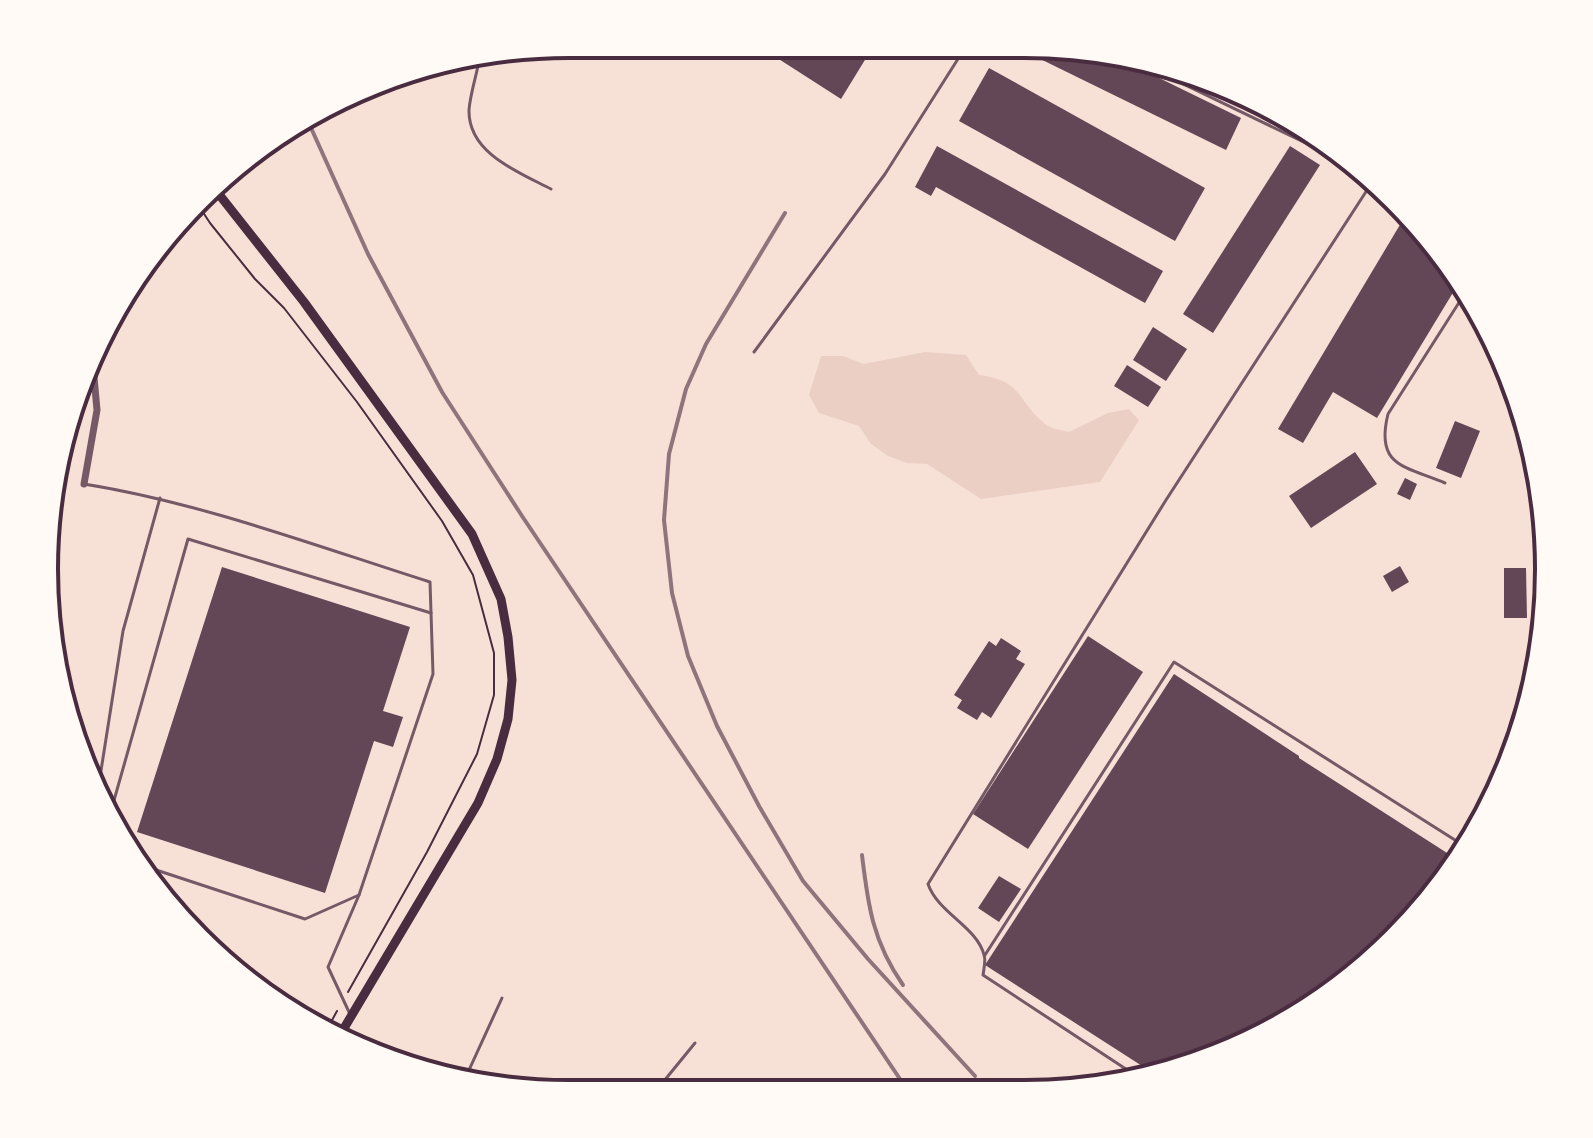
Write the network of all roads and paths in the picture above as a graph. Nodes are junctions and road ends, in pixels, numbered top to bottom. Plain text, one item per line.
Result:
1 (959, 58) edge
2 (478, 66) edge
3 (1180, 83) edge
4 (1309, 144) edge
5 (551, 189) dead end
6 (1367, 191) edge
7 (220, 196) edge
8 (204, 212) edge
9 (1459, 302) edge
10 (754, 352) dead end
11 (94, 380) edge
12 (1445, 483) dead end
13 (84, 484) joint
14 (160, 498) junction
15 (431, 613) junction
16 (101, 773) edge
17 (114, 801) edge
18 (1456, 841) edge
19 (157, 870) edge
20 (359, 895) junction
21 (985, 955) junction
22 (502, 998) dead end
23 (343, 1000) junction
24 (351, 1017) junction
25 (331, 1021) edge
26 (344, 1028) edge
27 (695, 1043) dead end
28 (1127, 1069) edge
29 (469, 1070) edge
30 (665, 1080) edge

1 - 10 lane
2 - 5 lane
3 - 4 lane
6 - 21 lane
7 - 24 main road
8 - 23 path
9 - 12 lane
11 - 13 street
13 - 14 lane
14 - 15 lane
14 - 16 lane
15 - 17 lane
15 - 20 lane
18 - 21 lane
19 - 20 lane
20 - 23 lane
21 - 28 lane
22 - 29 lane
23 - 24 lane
23 - 25 path
24 - 26 main road
27 - 30 lane

